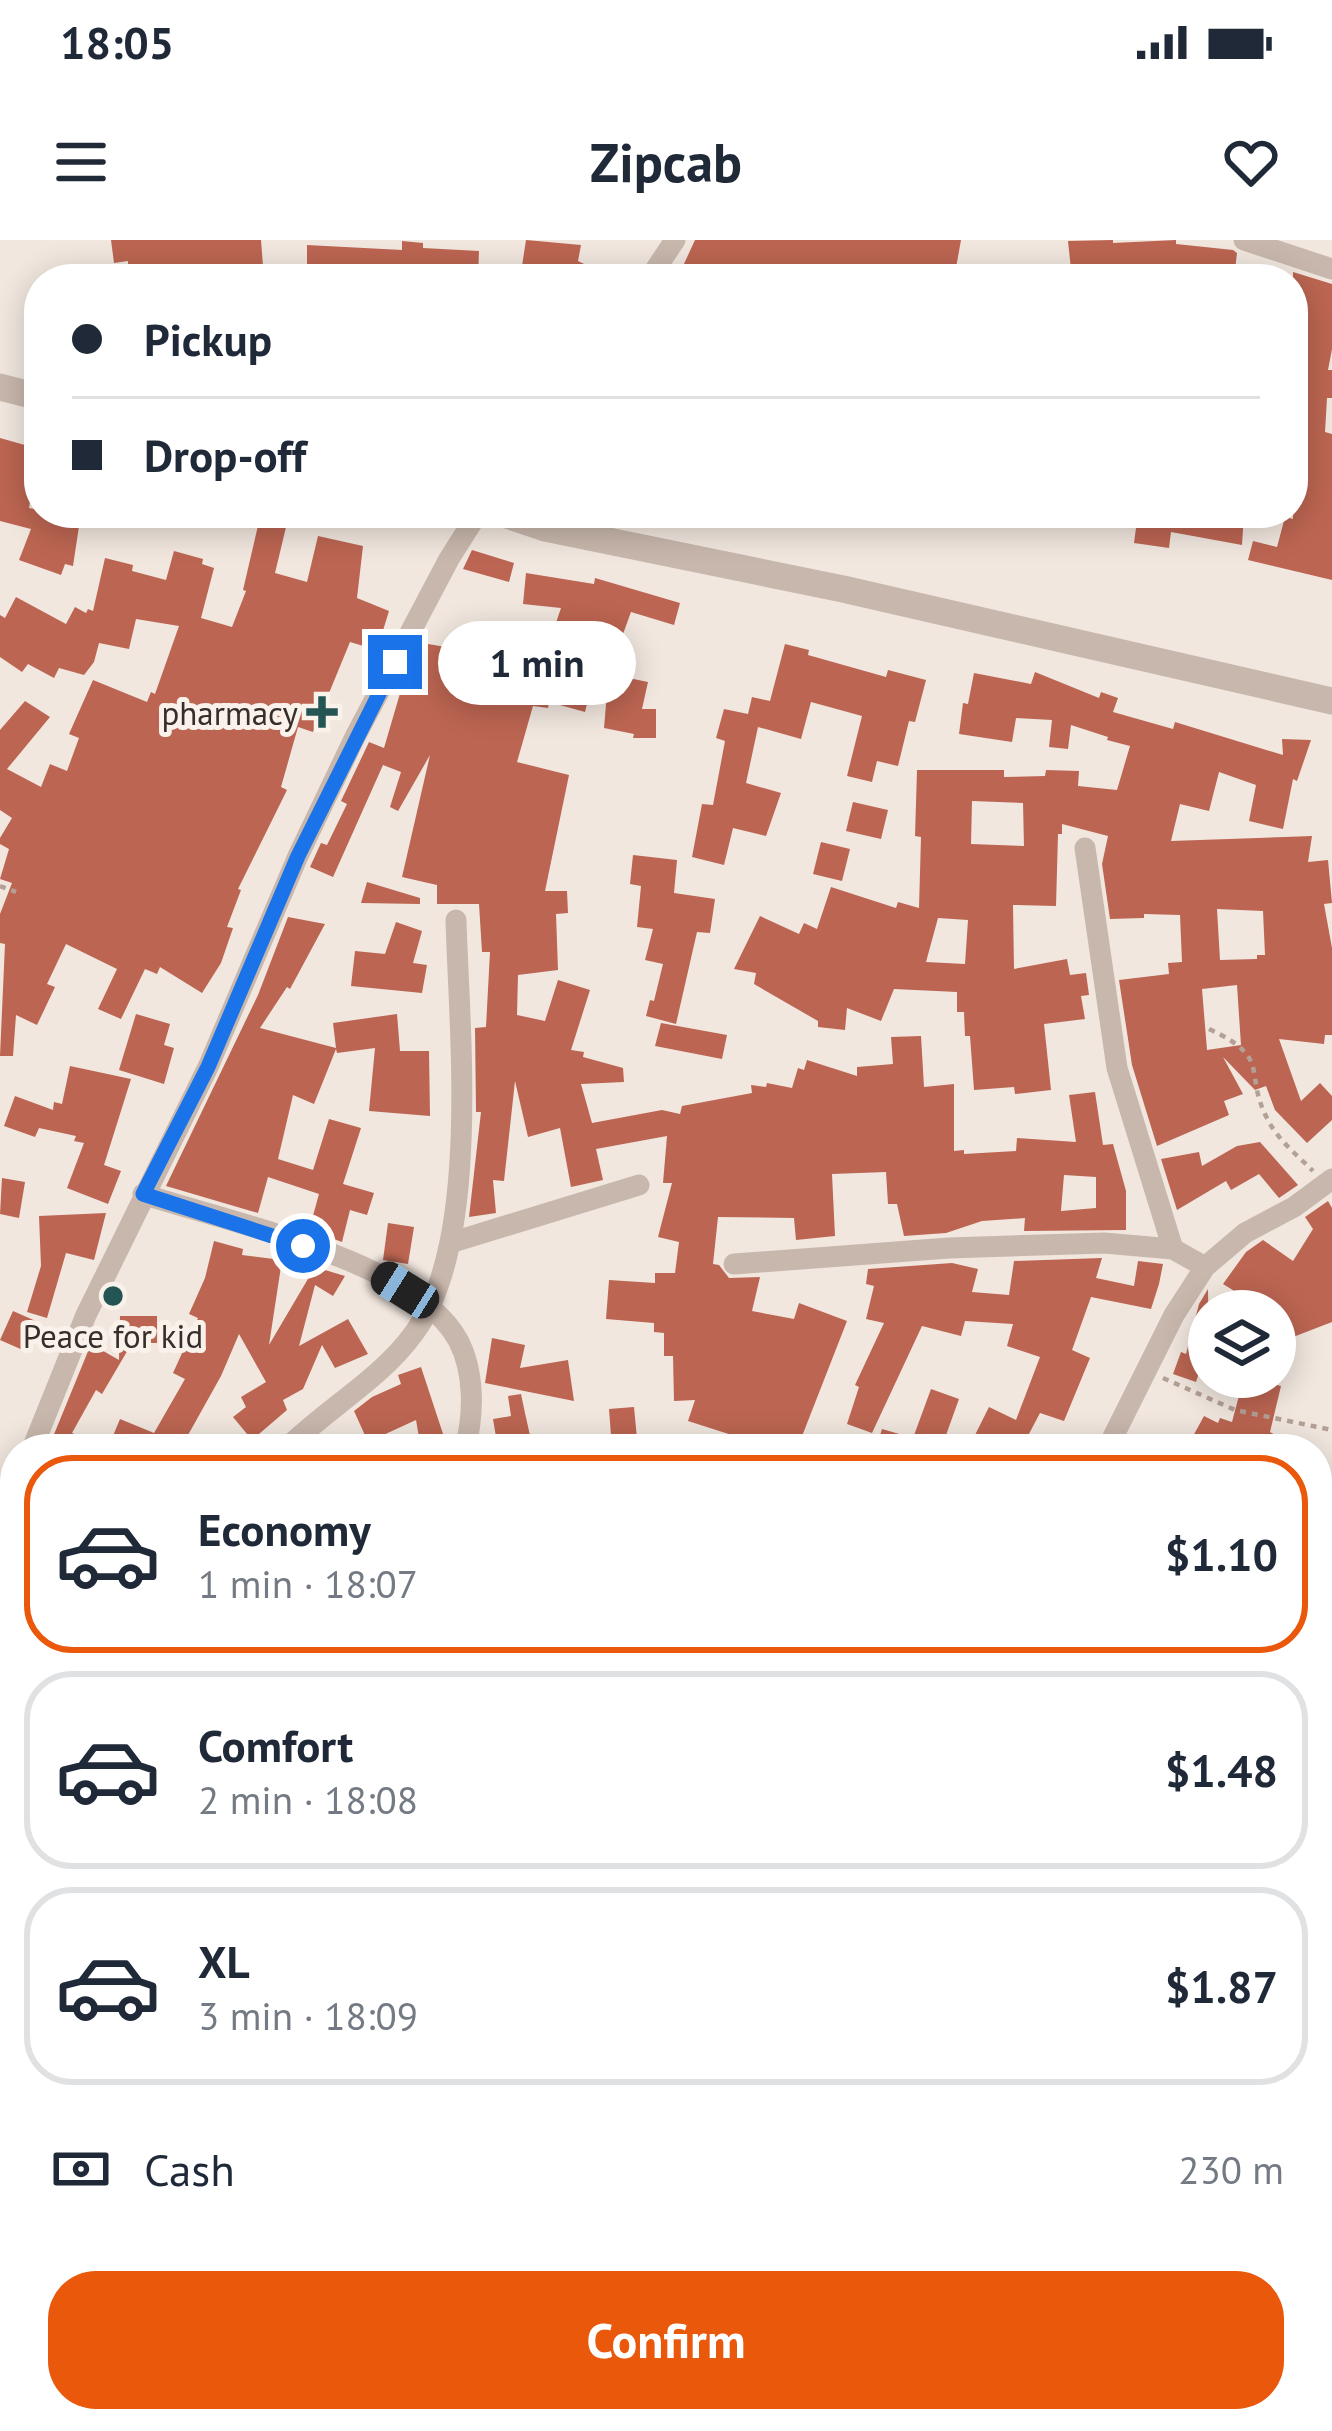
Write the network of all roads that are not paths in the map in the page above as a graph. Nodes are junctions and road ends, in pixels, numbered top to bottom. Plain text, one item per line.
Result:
1 (1244, 240) edge
2 (1332, 269) edge
3 (469, 528) edge
4 (545, 528) edge
5 (1332, 700) edge
6 (1085, 848) dead end
7 (456, 920) dead end
8 (1329, 1181) edge
9 (639, 1185) dead end
10 (143, 1194) junction
11 (450, 1243) junction
12 (1173, 1249) junction
13 (734, 1264) dead end
14 (1205, 1267) junction
15 (430, 1309) junction
16 (38, 1434) edge
17 (304, 1434) edge
18 (468, 1434) edge
19 (1115, 1434) edge

1 - 2 street
3 - 10 street
4 - 5 street
6 - 12 street
7 - 11 street
8 - 14 street
9 - 11 street
10 - 15 street
10 - 16 street
11 - 15 street
12 - 13 street
12 - 14 street
14 - 19 street
15 - 17 street
15 - 18 street

